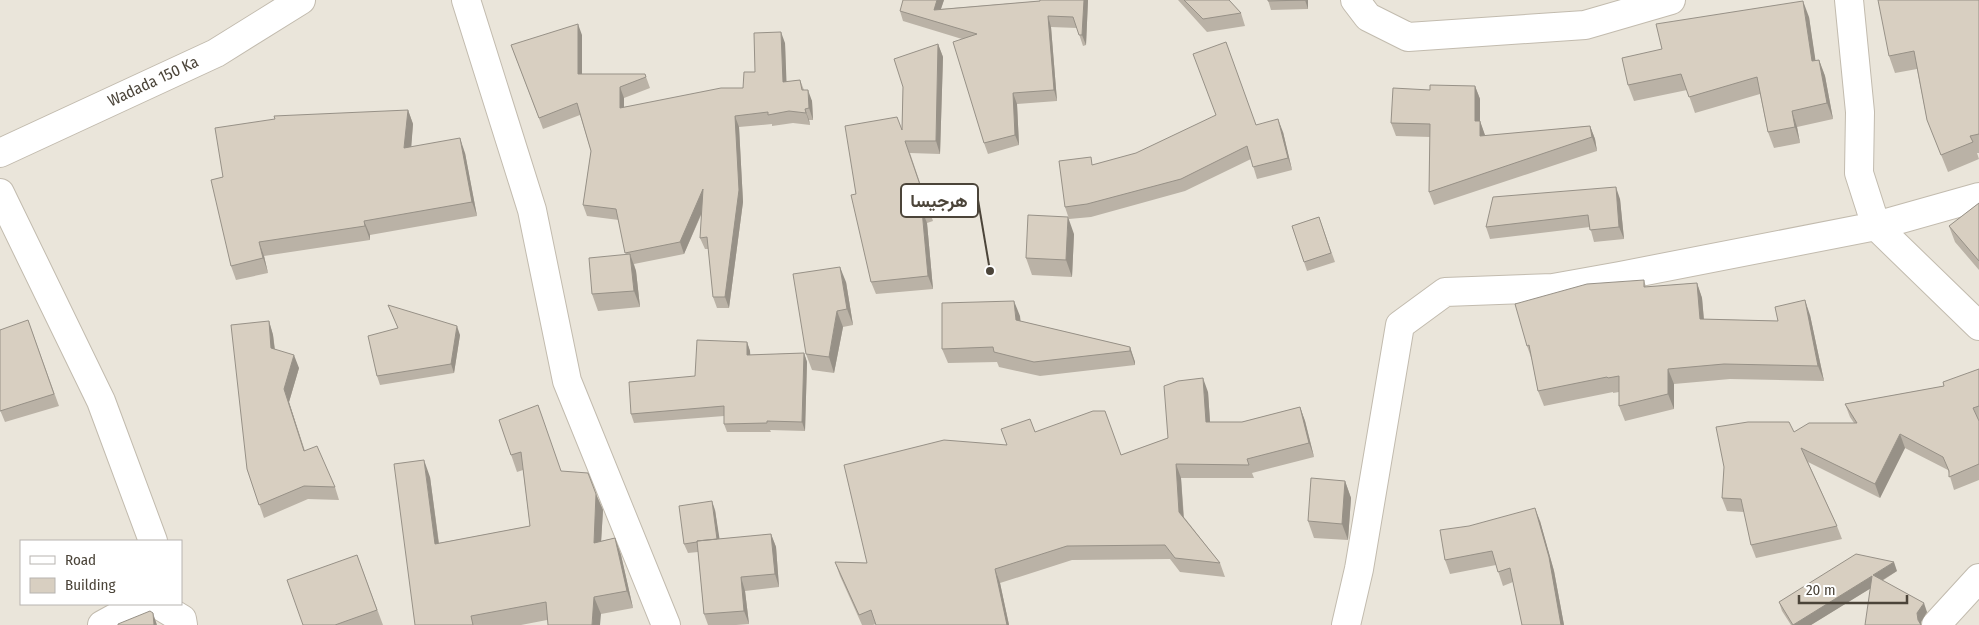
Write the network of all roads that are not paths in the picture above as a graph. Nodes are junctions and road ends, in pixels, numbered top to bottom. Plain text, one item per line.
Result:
1 (301, 0) edge
2 (466, 0) edge
3 (1355, 0) edge
4 (1671, 0) edge
5 (1849, 0) edge
6 (0, 153) edge
7 (0, 193) edge
8 (1979, 197) edge
9 (1876, 226) junction
10 (1979, 326) edge
11 (153, 540) edge
12 (1979, 578) edge
13 (149, 605) edge
14 (159, 605) edge
15 (180, 616) edge
16 (102, 625) edge
17 (666, 625) edge
18 (1346, 625) edge
19 (1936, 625) edge

1 - 6 street, Wadada 150 Ka
2 - 17 street
3 - 4 street
5 - 9 street
7 - 11 street
8 - 9 street
9 - 10 street
9 - 18 street
12 - 19 street
13 - 16 street
14 - 15 street

